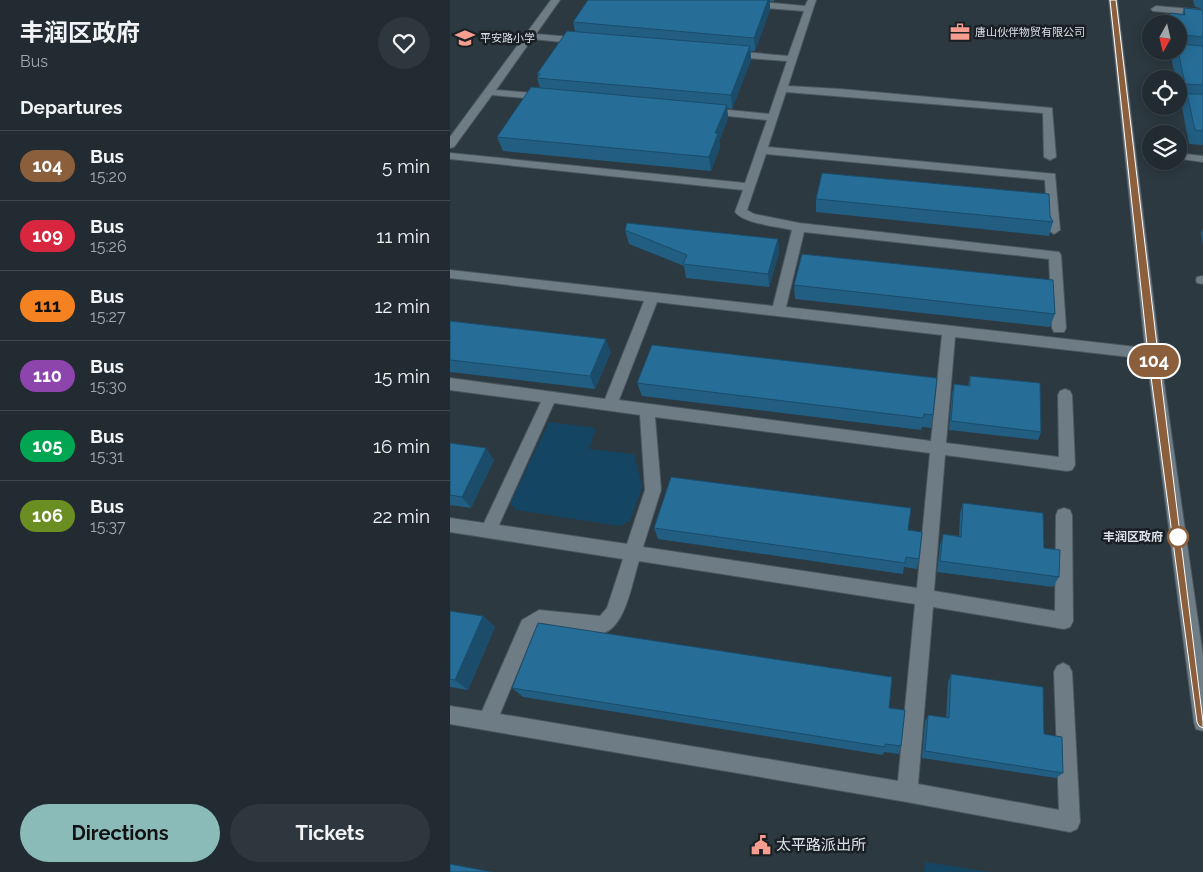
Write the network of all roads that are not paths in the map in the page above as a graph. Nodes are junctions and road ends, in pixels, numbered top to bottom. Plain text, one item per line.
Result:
1 (556, 0) edge
2 (1113, 0) edge
3 (744, 4) edge
4 (811, 4) edge
5 (1156, 9) dead end
6 (1203, 13) edge
7 (530, 36) junction
8 (588, 41) edge
9 (724, 53) edge
10 (1188, 53) edge
11 (1203, 55) edge
12 (793, 59) junction
13 (783, 89) junction
14 (489, 92) junction
15 (557, 98) edge
16 (1187, 103) edge
17 (1203, 104) edge
18 (694, 110) edge
19 (772, 117) junction
20 (450, 145) edge
21 (762, 150) junction
22 (450, 156) edge
23 (1050, 156) dead end
24 (1187, 157) edge
25 (1203, 158) edge
26 (750, 187) junction
27 (799, 228) junction
28 (1054, 230) edge
29 (450, 274) edge
30 (652, 297) junction
31 (778, 311) junction
32 (1058, 328) dead end
33 (949, 331) junction
34 (1153, 354) junction
35 (450, 384) edge
36 (1064, 395) dead end
37 (550, 397) junction
38 (610, 404) junction
39 (647, 410) junction
40 (938, 447) junction
41 (1064, 515) dead end
42 (450, 525) edge
43 (488, 531) junction
44 (634, 553) junction
45 (924, 597) junction
46 (1063, 672) dead end
47 (450, 715) edge
48 (487, 721) junction
49 (1203, 722) edge
50 (907, 792) junction

1 - 7 street
2 - 34 street
3 - 4 street
4 - 12 street
5 - 6 street
7 - 8 street
7 - 14 street
9 - 12 street
10 - 11 street
12 - 13 street
13 - 19 street
13 - 23 street
14 - 15 street
14 - 20 street
16 - 17 street
18 - 19 street
19 - 21 street
21 - 26 street
21 - 28 street
22 - 26 street
24 - 25 street
26 - 27 street
27 - 31 street
27 - 32 street
29 - 30 street
30 - 31 street
30 - 38 street
31 - 33 street
33 - 34 street
33 - 40 street
34 - 49 street
35 - 37 street
36 - 40 street
37 - 38 street
37 - 43 street
38 - 39 street
39 - 40 street
39 - 44 street
40 - 45 street
41 - 45 street
42 - 43 street
43 - 44 street
44 - 45 street
44 - 48 street
45 - 50 street
46 - 50 street
47 - 48 street
48 - 50 street

